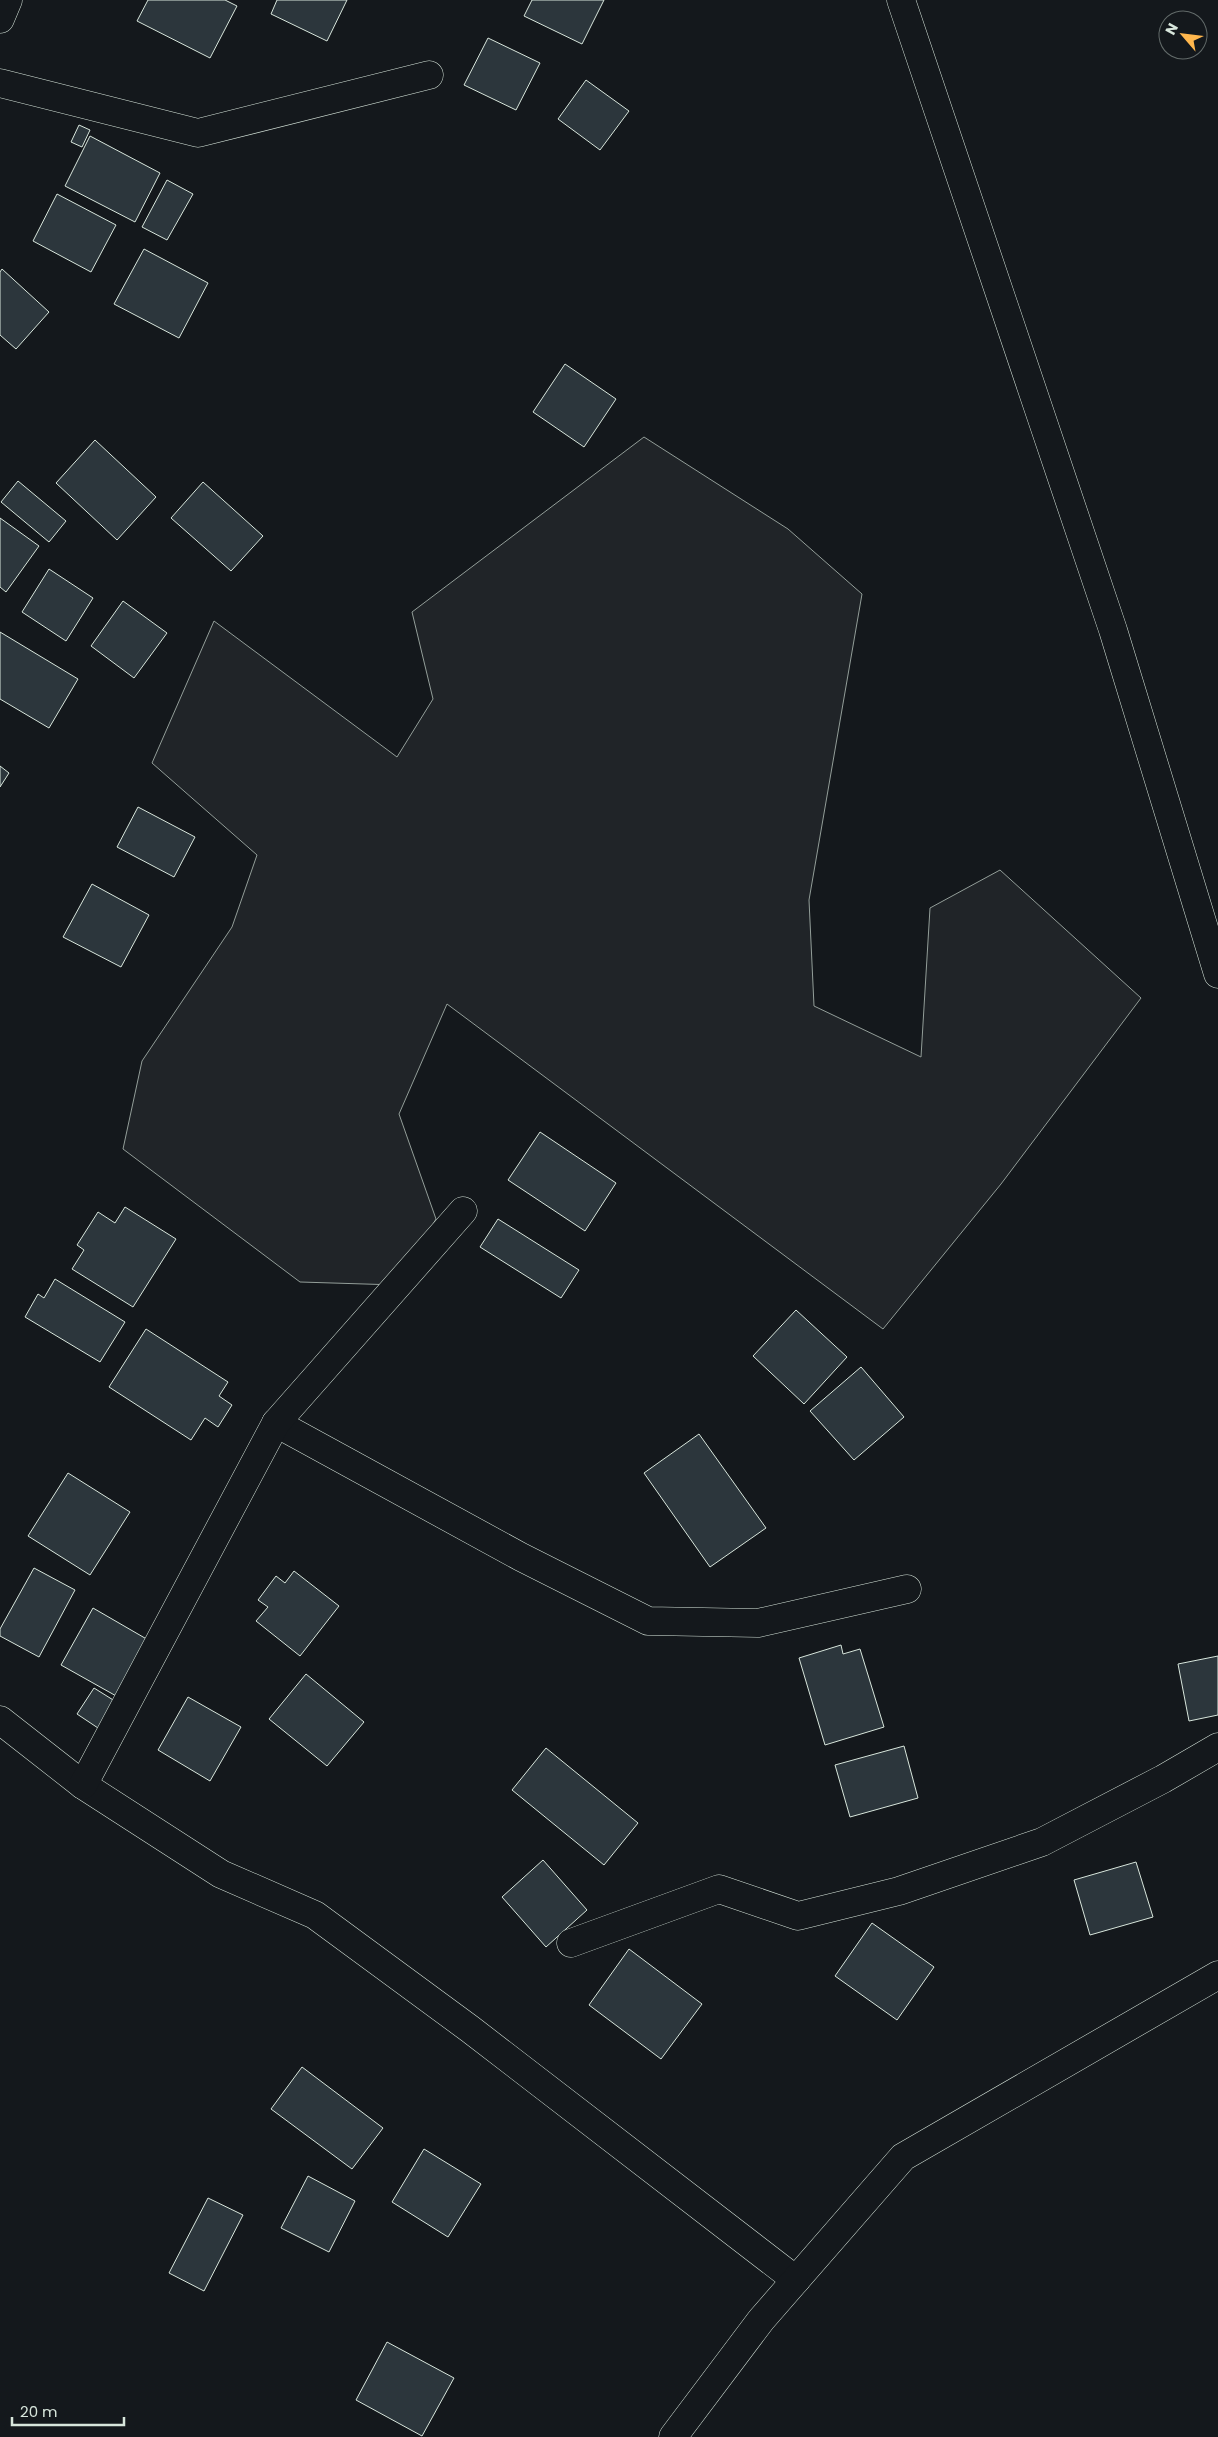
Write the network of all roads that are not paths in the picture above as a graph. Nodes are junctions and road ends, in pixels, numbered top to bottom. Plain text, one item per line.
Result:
1 (8, 0) edge
2 (901, 0) edge
3 (0, 19) edge
4 (429, 76) dead end
5 (0, 83) edge
6 (1218, 974) edge
7 (463, 1211) dead end
8 (276, 1423) junction
9 (906, 1589) dead end
10 (0, 1720) edge
11 (1218, 1747) edge
12 (83, 1785) junction
13 (571, 1943) dead end
14 (1218, 1975) edge
15 (796, 2280) junction
16 (673, 2437) edge

1 - 3 street
2 - 6 street
4 - 5 street
7 - 8 street
8 - 9 street
8 - 12 street
10 - 12 street
11 - 13 street
12 - 15 street
14 - 15 street
15 - 16 street

